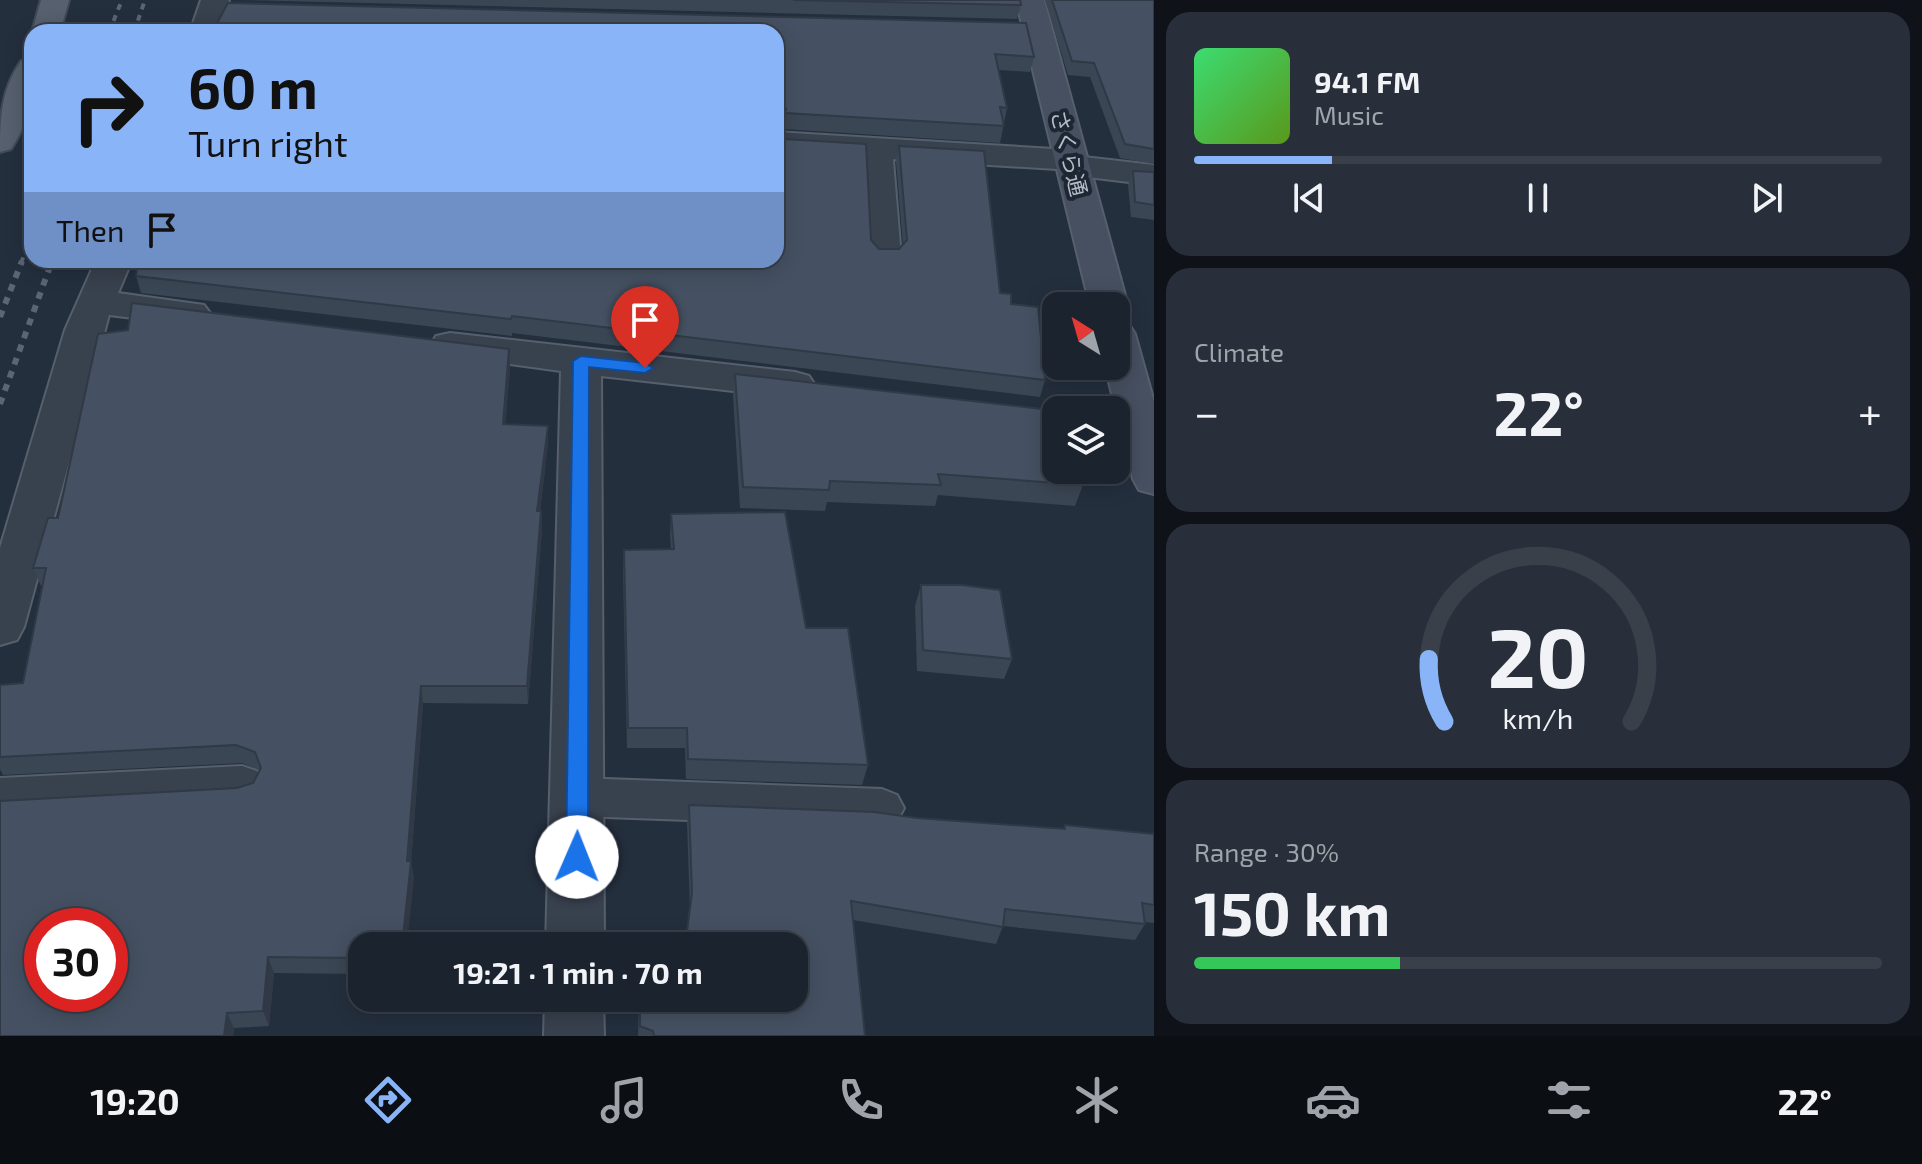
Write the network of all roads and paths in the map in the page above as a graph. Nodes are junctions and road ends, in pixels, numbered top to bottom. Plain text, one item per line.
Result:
1 (55, 0) edge
2 (243, 11) edge
3 (210, 14) edge
4 (1026, 19) edge
5 (48, 24) edge
6 (24, 86) edge
7 (0, 142) edge
8 (784, 142) edge
9 (879, 148) junction
10 (1070, 162) junction
11 (1154, 175) edge
12 (886, 257) edge
13 (110, 268) edge
14 (1105, 292) edge
15 (94, 302) junction
16 (236, 319) edge
17 (408, 340) edge
18 (581, 361) junction
19 (1127, 380) edge
20 (834, 390) edge
21 (1137, 425) edge
22 (1154, 479) edge
23 (0, 627) edge
24 (242, 784) edge
25 (0, 797) edge
26 (578, 797) junction
27 (882, 808) dead end
28 (575, 932) edge
29 (574, 1012) edge
30 (574, 1036) edge

1 - 5 main road
2 - 3 lane
4 - 10 street, さくら通
6 - 7 main road
8 - 9 street
9 - 10 street
9 - 12 lane
10 - 11 street
10 - 14 street, さくら通
13 - 15 street
15 - 16 street
15 - 23 street
17 - 18 street
18 - 20 street
18 - 26 street
19 - 21 street
21 - 22 street
24 - 25 lane
26 - 27 lane
26 - 28 street
29 - 30 street

